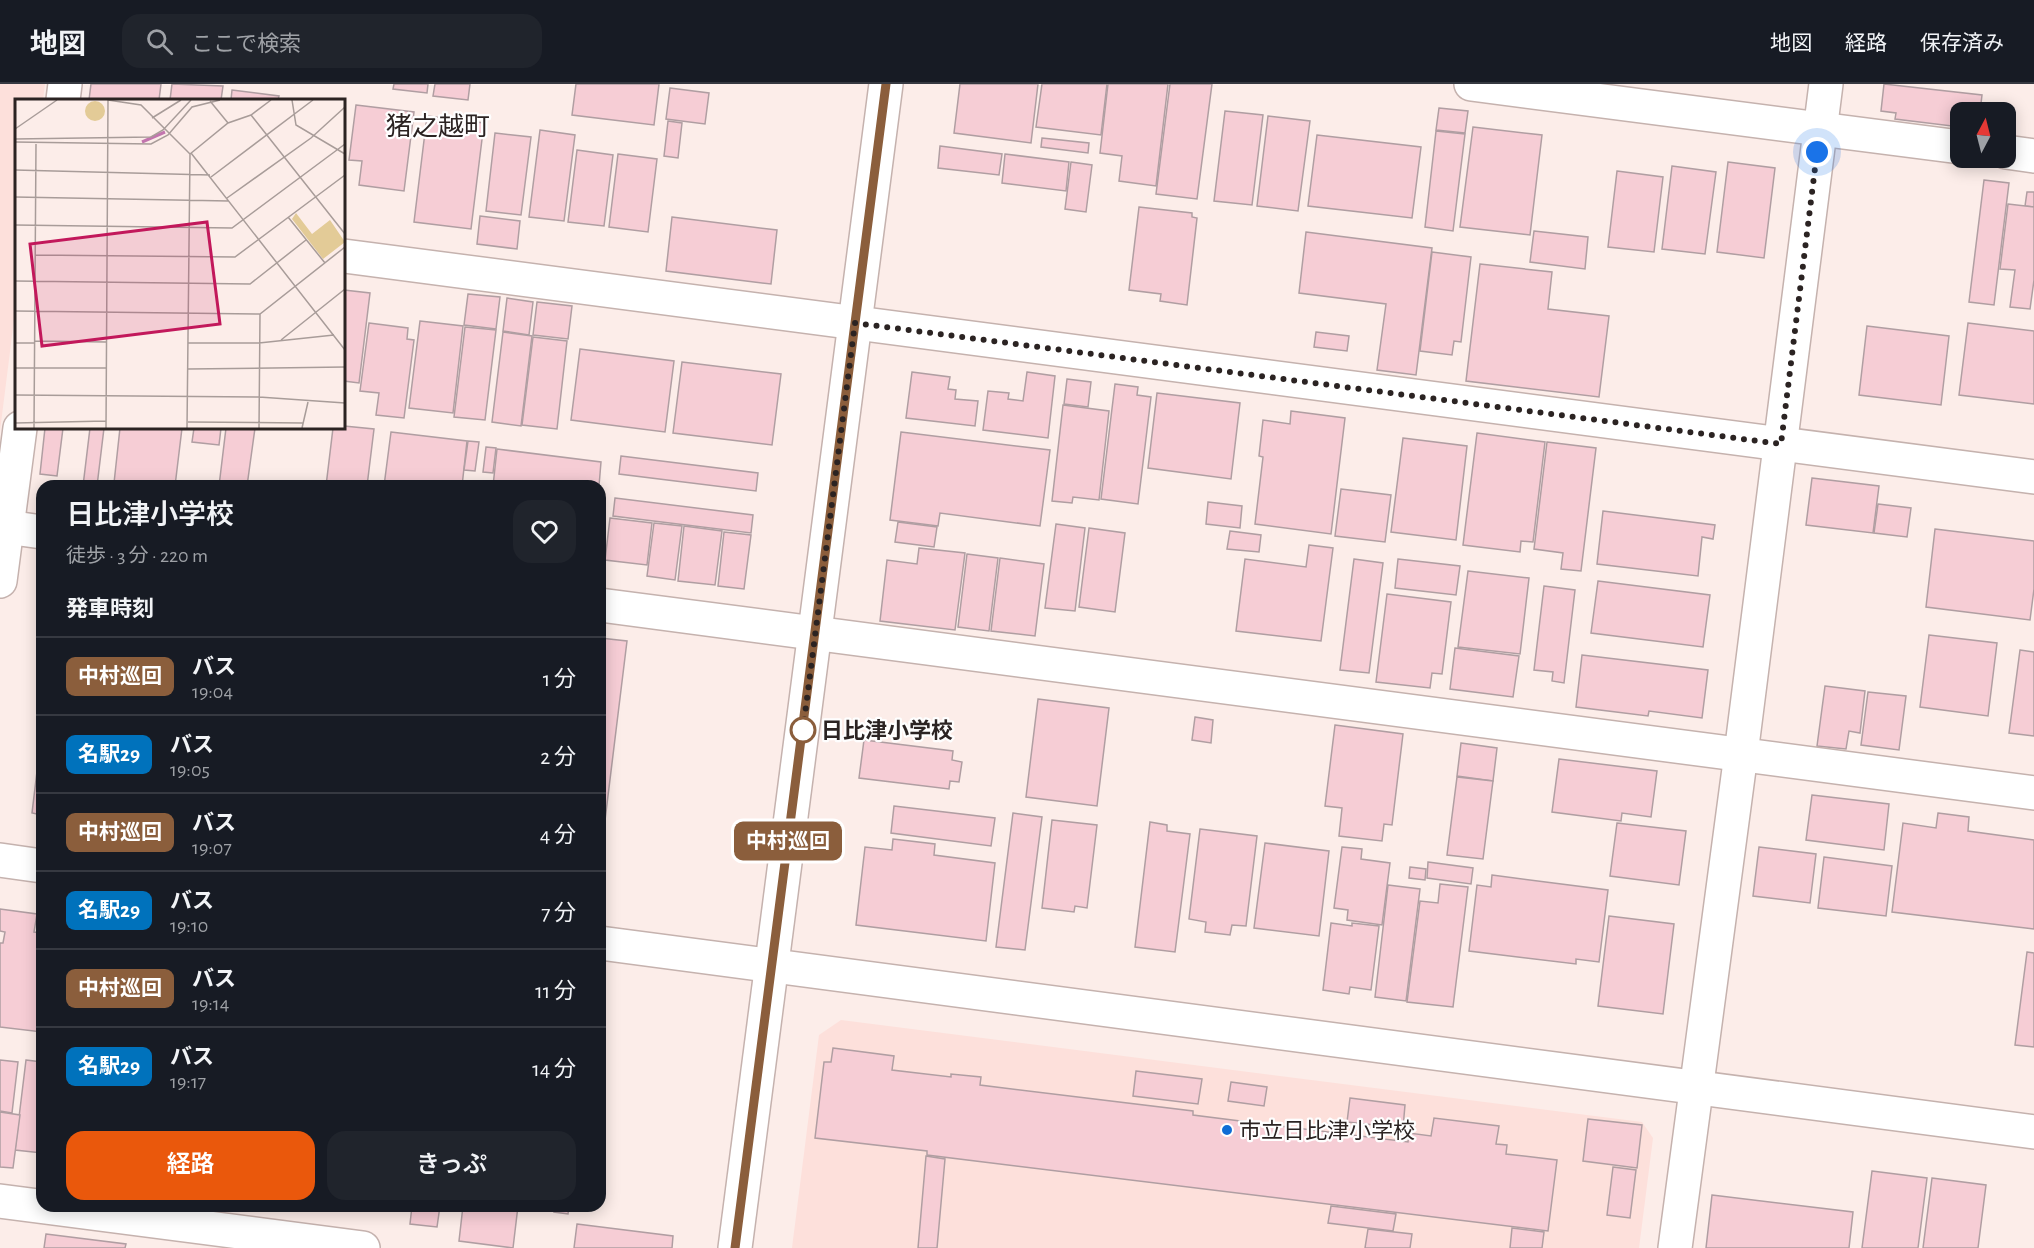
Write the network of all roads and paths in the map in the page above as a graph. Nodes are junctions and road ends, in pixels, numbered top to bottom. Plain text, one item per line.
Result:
1 (65, 84) edge
2 (886, 84) edge
3 (1471, 84) edge
4 (1826, 84) edge
5 (63, 99) edge
6 (1820, 129) junction
7 (1950, 146) edge
8 (2016, 153) edge
9 (2034, 156) edge
10 (345, 256) edge
11 (855, 323) junction
12 (20, 429) edge
13 (1781, 444) junction
14 (2034, 477) edge
15 (4, 527) edge
16 (36, 531) edge
17 (0, 581) edge
18 (606, 606) edge
19 (815, 633) junction
20 (1741, 754) junction
21 (2034, 793) edge
22 (0, 860) edge
23 (36, 865) edge
24 (606, 944) edge
25 (771, 966) junction
26 (1696, 1088) junction
27 (2034, 1132) edge
28 (0, 1201) edge
29 (36, 1206) edge
30 (85, 1212) edge
31 (363, 1248) edge
32 (735, 1248) edge
33 (1675, 1248) edge

1 - 5 street
2 - 11 street
3 - 6 street
4 - 6 street
6 - 7 street
6 - 13 street
8 - 9 street
10 - 11 street
11 - 13 street
11 - 19 street
12 - 15 street
13 - 14 street
13 - 20 street
15 - 16 street
15 - 17 street
18 - 19 street
19 - 20 street
19 - 25 street
20 - 21 street
20 - 26 street
22 - 23 street
24 - 25 street
25 - 26 street
25 - 32 street
26 - 27 street
26 - 33 street
28 - 29 street
30 - 31 street

